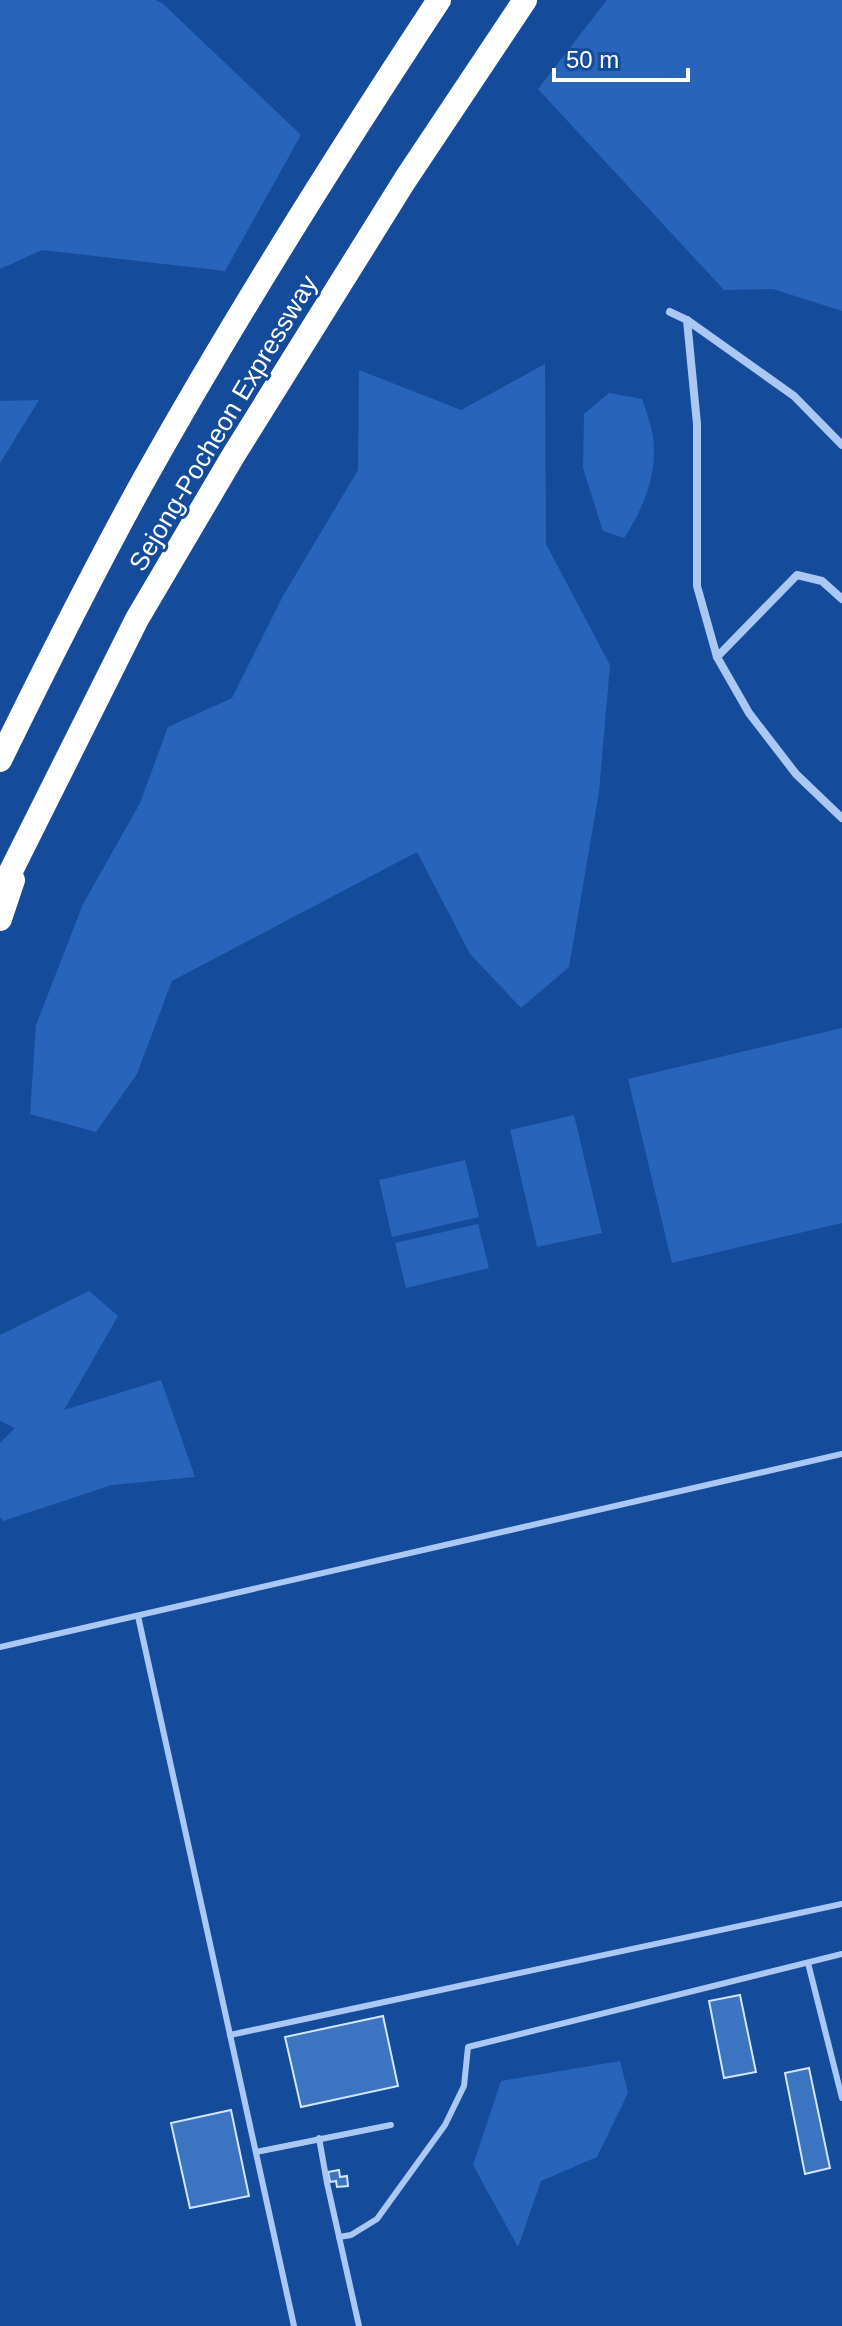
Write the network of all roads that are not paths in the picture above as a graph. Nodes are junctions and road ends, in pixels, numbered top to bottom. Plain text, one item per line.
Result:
1 (439, 0) edge
2 (519, 9) edge
3 (670, 312) dead end
4 (687, 320) junction
5 (842, 445) edge
6 (842, 599) edge
7 (717, 657) junction
8 (0, 760) edge
9 (842, 818) edge
10 (28, 836) junction
11 (0, 893) edge
12 (0, 919) edge
13 (842, 1454) edge
14 (138, 1616) junction
15 (0, 1647) edge
16 (842, 1904) edge
17 (842, 1954) edge
18 (808, 1963) junction
19 (230, 2035) junction
20 (842, 2098) edge
21 (391, 2125) dead end
22 (319, 2138) junction
23 (256, 2152) junction
24 (339, 2237) junction
25 (294, 2326) edge
26 (359, 2326) edge

1 - 8 highway, Sejong-Pocheon Expressway
2 - 10 highway, Sejong-Pocheon Expressway
3 - 4 street
4 - 5 street
4 - 7 street
6 - 7 street
7 - 9 street
10 - 11 highway, Sejong-Pocheon Expressway
10 - 12 highway
13 - 14 lane
14 - 15 lane
14 - 19 lane
16 - 19 lane
17 - 18 lane
18 - 20 lane
18 - 24 lane
19 - 23 lane
21 - 22 lane
22 - 23 lane
22 - 24 lane
23 - 25 lane
24 - 26 lane

